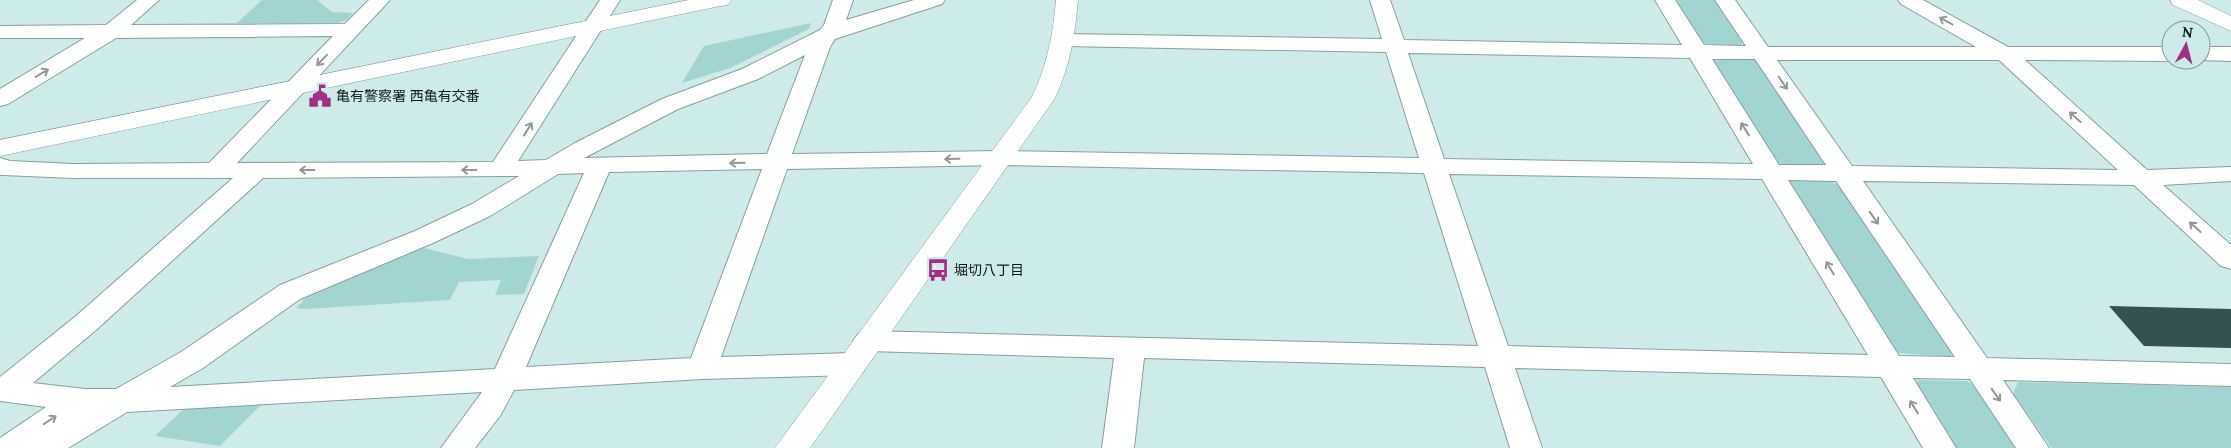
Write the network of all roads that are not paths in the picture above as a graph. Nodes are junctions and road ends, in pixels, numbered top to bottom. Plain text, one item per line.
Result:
1 (149, 0) edge
2 (380, 0) edge
3 (610, 0) edge
4 (720, 0) edge
5 (843, 0) edge
6 (935, 0) edge
7 (1067, 0) edge
8 (1380, 0) edge
9 (1665, 0) edge
10 (1725, 0) edge
11 (1908, 0) edge
12 (2181, 0) edge
13 (2231, 24) edge
14 (593, 26) junction
15 (351, 30) junction
16 (0, 32) edge
17 (110, 32) junction
18 (827, 35) junction
19 (1064, 40) junction
20 (1396, 46) junction
21 (1696, 50) junction
22 (1762, 53) junction
23 (2161, 54) edge
24 (2211, 54) edge
25 (2231, 54) edge
26 (2006, 55) junction
27 (295, 88) junction
28 (0, 99) edge
29 (0, 148) edge
30 (1000, 158) junction
31 (778, 162) junction
32 (0, 165) edge
33 (600, 165) junction
34 (1434, 165) junction
35 (556, 167) junction
36 (508, 169) junction
37 (216, 170) junction
38 (258, 170) junction
39 (1772, 172) junction
40 (1844, 174) junction
41 (2231, 174) edge
42 (2141, 178) junction
43 (2231, 260) edge
44 (1130, 348) junction
45 (860, 353) junction
46 (1497, 357) junction
47 (1890, 366) junction
48 (702, 368) junction
49 (1978, 369) junction
50 (2231, 375) edge
51 (505, 380) junction
52 (2, 390) edge
53 (85, 400) junction
54 (121, 401) junction
55 (10, 448) edge
56 (45, 448) edge
57 (457, 448) edge
58 (792, 448) edge
59 (1118, 448) edge
60 (1526, 448) edge
61 (1940, 448) edge
62 (2033, 448) edge

1 - 17 street
2 - 15 street
3 - 14 street
4 - 14 street
5 - 18 street
6 - 18 street
7 - 19 street
8 - 20 street
9 - 21 street
10 - 22 street
26 -> 11 street
12 - 13 street
14 - 27 street
36 -> 14 street
15 - 17 street
15 -> 27 street
16 - 17 street
28 -> 17 street
18 - 31 street
18 - 35 street
19 - 20 street
19 - 30 street
20 - 21 street
20 - 34 street
21 - 22 street
39 -> 21 street
22 - 26 street
22 -> 40 street
23 - 26 street
24 - 25 street
42 -> 26 street
27 - 29 street
27 - 37 street
30 -> 31 street
30 - 34 street
30 - 45 street
31 -> 33 street
31 - 48 street
32 - 37 street
33 - 35 street
33 - 51 street
34 - 39 street
34 - 46 street
35 - 36 street
35 - 54 street
36 -> 38 street
36 - 53 street
37 - 38 street
38 - 52 street
39 - 40 street
47 -> 39 street
40 - 42 street
40 -> 49 street
41 - 42 street
43 -> 42 street
44 - 45 street
44 - 46 street
44 - 59 street
45 - 48 street
45 - 58 street
46 - 47 street
46 - 60 street
47 - 49 street
61 -> 47 street
48 - 51 street
49 - 50 street
49 -> 62 street
51 - 54 street
51 - 57 street
52 - 53 street
53 - 54 street
55 -> 53 street
54 - 56 street

